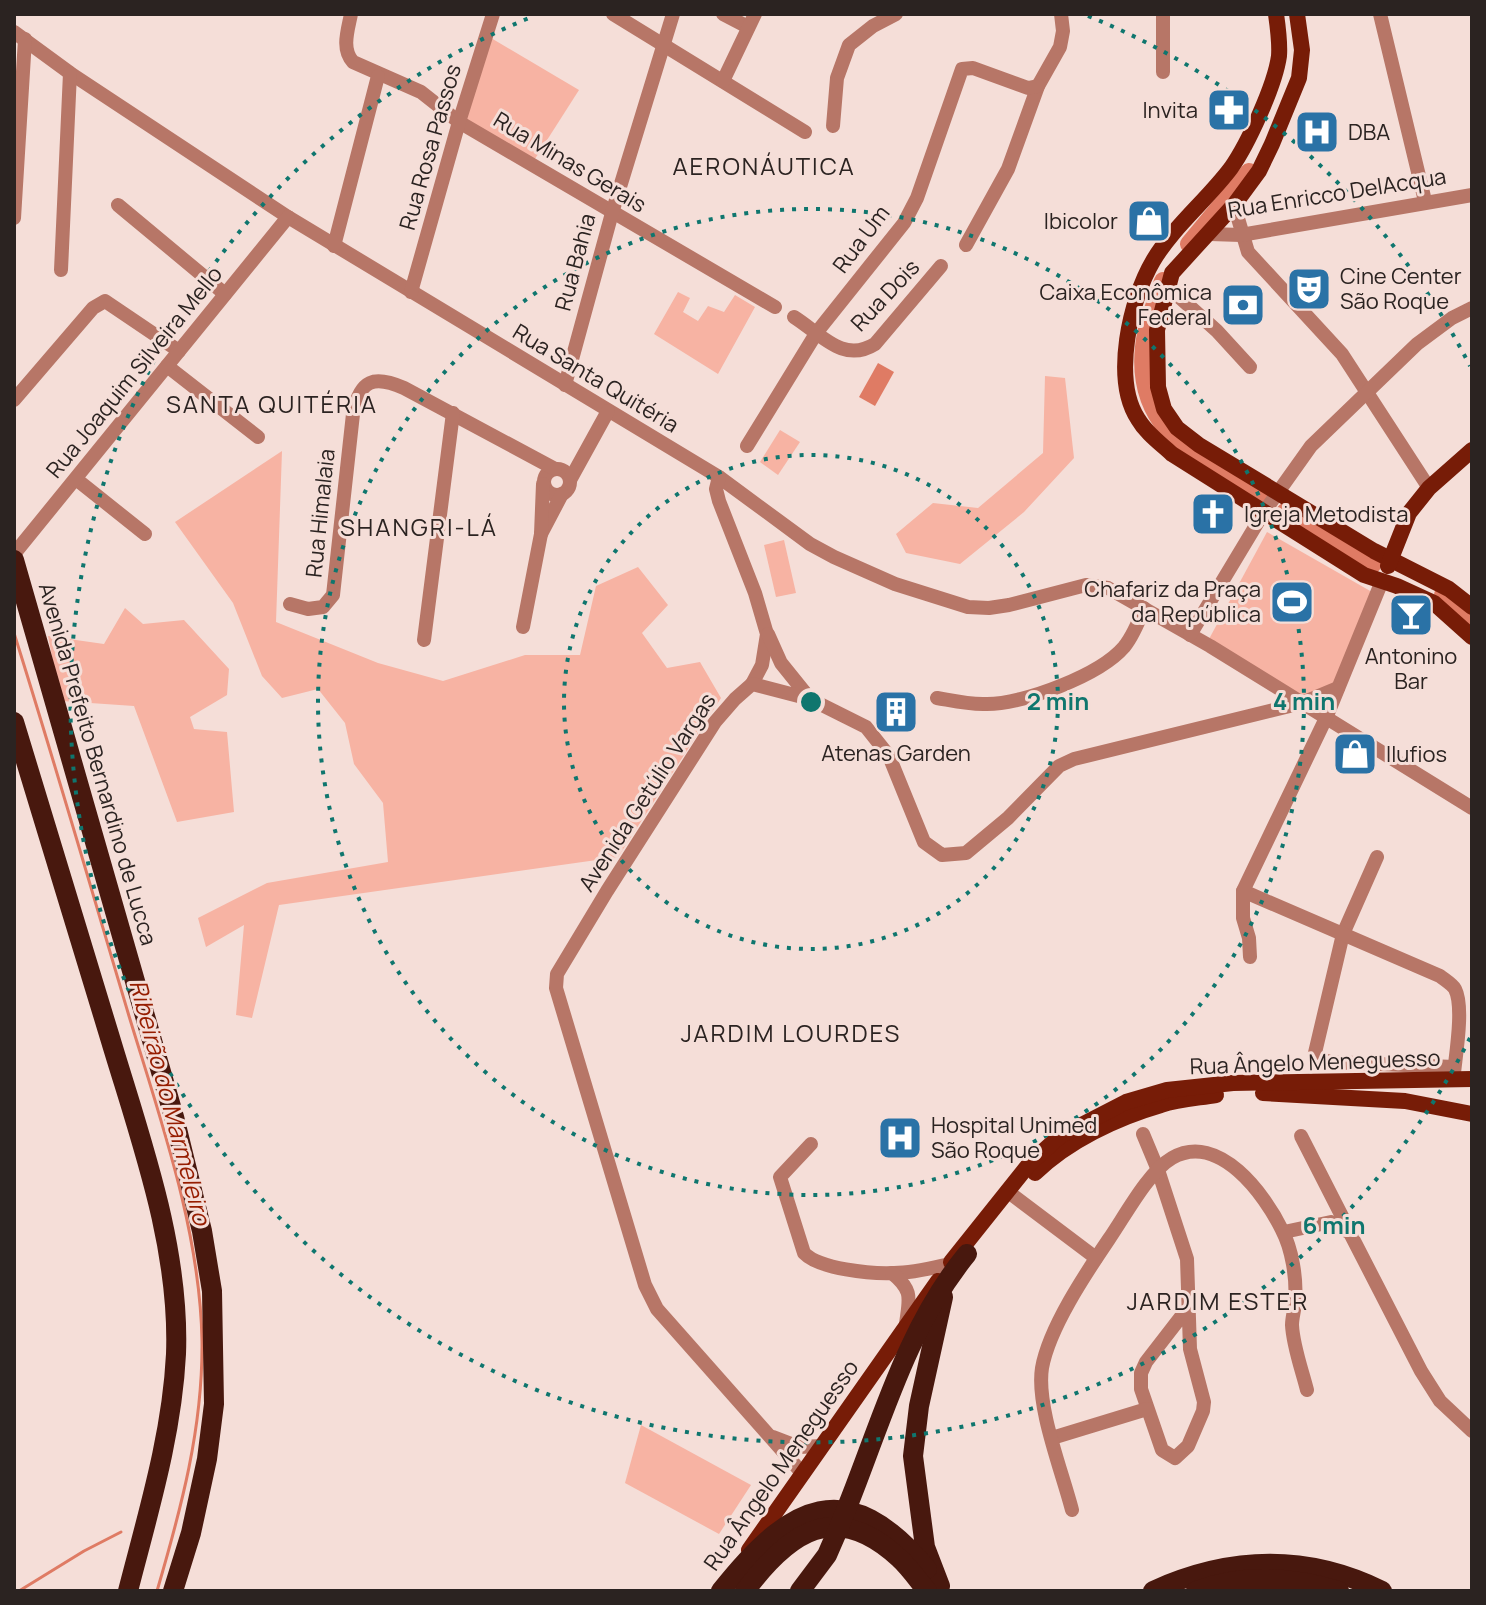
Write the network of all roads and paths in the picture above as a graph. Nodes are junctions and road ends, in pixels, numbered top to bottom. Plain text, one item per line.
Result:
1 (351, 14) edge
2 (493, 14) edge
3 (613, 14) edge
4 (673, 14) edge
5 (723, 14) edge
6 (896, 14) edge
7 (1061, 14) edge
8 (1163, 14) edge
9 (1276, 14) edge
10 (1297, 14) edge
11 (1380, 14) edge
12 (752, 21) edge
13 (18, 35) edge
14 (663, 44) junction
15 (1163, 72) dead end
16 (70, 73) junction
17 (378, 76) junction
18 (723, 81) junction
19 (1038, 86) junction
20 (459, 122) junction
21 (833, 126) dead end
22 (805, 132) dead end
23 (16, 161) edge
24 (1472, 195) edge
25 (1425, 201) junction
26 (118, 205) dead end
27 (1234, 205) junction
28 (612, 213) junction
29 (288, 217) junction
30 (14, 218) edge
31 (1210, 234) junction
32 (1241, 235) junction
33 (966, 245) dead end
34 (334, 246) junction
35 (941, 266) dead end
36 (61, 270) dead end
37 (1167, 286) junction
38 (411, 292) junction
39 (225, 294) junction
40 (775, 307) dead end
41 (1472, 308) edge
42 (794, 317) dead end
43 (817, 332) junction
44 (179, 351) junction
45 (167, 366) junction
46 (1250, 367) dead end
47 (565, 385) junction
48 (1366, 393) junction
49 (14, 400) edge
50 (608, 411) junction
51 (453, 413) junction
52 (258, 437) dead end
53 (747, 446) dead end
54 (1472, 450) edge
55 (555, 476) junction
56 (719, 477) junction
57 (76, 479) junction
58 (1429, 488) junction
59 (1277, 493) junction
60 (562, 494) junction
61 (1264, 512) junction
62 (145, 534) dead end
63 (541, 534) junction
64 (14, 554) edge
65 (1391, 559) junction
66 (14, 560) edge
67 (1382, 581) junction
68 (290, 604) dead end
69 (1472, 607) edge
70 (1144, 608) junction
71 (523, 627) dead end
72 (766, 630) junction
73 (1190, 635) junction
74 (1472, 637) edge
75 (424, 640) dead end
76 (752, 684) junction
77 (1338, 688) junction
78 (937, 698) dead end
79 (810, 699) junction
80 (1302, 703) junction
81 (1326, 718) junction
82 (14, 722) edge
83 (1472, 808) edge
84 (1377, 857) dead end
85 (1243, 891) junction
86 (1343, 934) junction
87 (1250, 957) dead end
88 (1454, 1073) junction
89 (1472, 1079) edge
90 (1472, 1114) edge
91 (1143, 1134) dead end
92 (1301, 1136) dead end
93 (811, 1144) dead end
94 (1158, 1170) junction
95 (1010, 1194) junction
96 (1284, 1232) junction
97 (1350, 1233) junction
98 (964, 1250) junction
99 (1096, 1258) junction
100 (892, 1273) junction
101 (945, 1287) junction
102 (1187, 1309) junction
103 (906, 1324) junction
104 (1307, 1390) dead end
105 (1147, 1409) junction
106 (1472, 1431) edge
107 (769, 1435) junction
108 (1052, 1438) junction
109 (822, 1446) junction
110 (803, 1474) junction
111 (1072, 1510) dead end
112 (937, 1589) edge
113 (128, 1591) edge
114 (173, 1591) edge
115 (721, 1591) edge
116 (745, 1591) edge
117 (800, 1591) edge
118 (1153, 1591) edge
119 (1196, 1591) edge
120 (1339, 1591) edge
121 (1382, 1591) edge

1 - 17 street, Rua Minas Gerais
2 - 20 street, Rua Rosa Passos
3 - 14 street
4 - 14 street, Rua Bahia
5 - 12 street
6 - 21 street
7 - 19 street
8 - 15 street
9 - 61 main road
10 - 27 main road
11 - 25 street
12 - 18 street
13 - 16 street, Rua Santa Quitéria
13 - 23 street
14 - 18 street
14 - 28 street, Rua Bahia
16 - 29 street, Rua Santa Quitéria
16 - 36 street
17 - 20 street, Rua Minas Gerais
17 - 34 street
18 - 22 street
19 - 33 street
19 - 43 street, Rua Um
20 - 28 street, Rua Minas Gerais
20 - 38 street, Rua Rosa Passos
23 - 30 street
24 - 25 street, Rua Enricco DelAcqua
25 - 32 street, Rua Enricco DelAcqua
26 - 39 street
27 - 31 main road
27 - 32 street
28 - 40 street, Rua Minas Gerais
28 - 47 street, Rua Bahia
29 - 34 street, Rua Santa Quitéria
29 - 39 street, Rua Joaquim Silveira Mello
31 - 32 street, Rua Enricco DelAcqua
31 - 37 main road
32 - 48 street
34 - 38 street, Rua Santa Quitéria
35 - 43 street, Rua Dois
37 - 46 street
37 - 59 main road
38 - 47 street, Rua Santa Quitéria
39 - 44 street, Rua Joaquim Silveira Mello
41 - 48 street
42 - 43 street, Rua Dois
43 - 53 street, Rua Um
44 - 45 street, Rua Joaquim Silveira Mello
44 - 49 street
45 - 52 street
45 - 57 street, Rua Joaquim Silveira Mello
47 - 50 street, Rua Santa Quitéria
48 - 58 street
48 - 59 street
50 - 55 street
50 - 56 street, Rua Santa Quitéria
51 - 55 street, Rua Himalaia
51 - 68 street, Rua Himalaia
51 - 75 street
54 - 58 main road
55 - 60 street
55 - 60 street
55 - 63 street
56 - 70 street, Rua Santa Quitéria
56 - 72 street
57 - 62 street
57 - 64 street, Rua Joaquim Silveira Mello
58 - 65 main road
59 - 61 street
59 - 65 main road
60 - 63 street
61 - 67 main road
61 - 73 street
63 - 71 street
65 - 67 main road
65 - 69 main road
66 - 114 highway, Avenida Prefeito Bernardino de Lucca
67 - 74 main road
67 - 77 street
70 - 73 street, Rua Santa Quitéria
70 - 78 street
72 - 76 street
72 - 79 street
73 - 80 street, Rua Santa Quitéria
76 - 79 street
76 - 107 street, Avenida Getúlio Vargas
77 - 80 street
77 - 81 street
79 - 80 street
80 - 81 street, Rua Santa Quitéria
81 - 83 street, Rua Santa Quitéria
81 - 85 street
82 - 113 highway
84 - 86 street
85 - 86 street
85 - 87 street
86 - 88 street
86 - 88 street
88 - 89 main road, Rua Ângelo Meneguesso
88 - 95 main road, Rua Ângelo Meneguesso
90 - 95 main road, Rua Ângelo Meneguesso
91 - 94 street
92 - 97 street
93 - 100 street
94 - 96 street
94 - 99 street
94 - 102 street
95 - 98 main road, Rua Ângelo Meneguesso
95 - 99 street
96 - 97 street
96 - 104 street
97 - 106 street
98 - 100 street
98 - 101 highway
98 - 103 main road, Rua Ângelo Meneguesso
99 - 108 street
100 - 103 street
101 - 112 highway
101 - 117 highway
102 - 105 street
102 - 105 street
103 - 109 main road, Rua Ângelo Meneguesso
105 - 108 street
107 - 109 street
107 - 110 street, Avenida Getúlio Vargas
108 - 111 street
109 - 110 main road, Rua Ângelo Meneguesso
110 - 115 main road, Rua Ângelo Meneguesso
112 - 115 highway
112 - 116 highway
118 - 121 highway
119 - 120 highway

